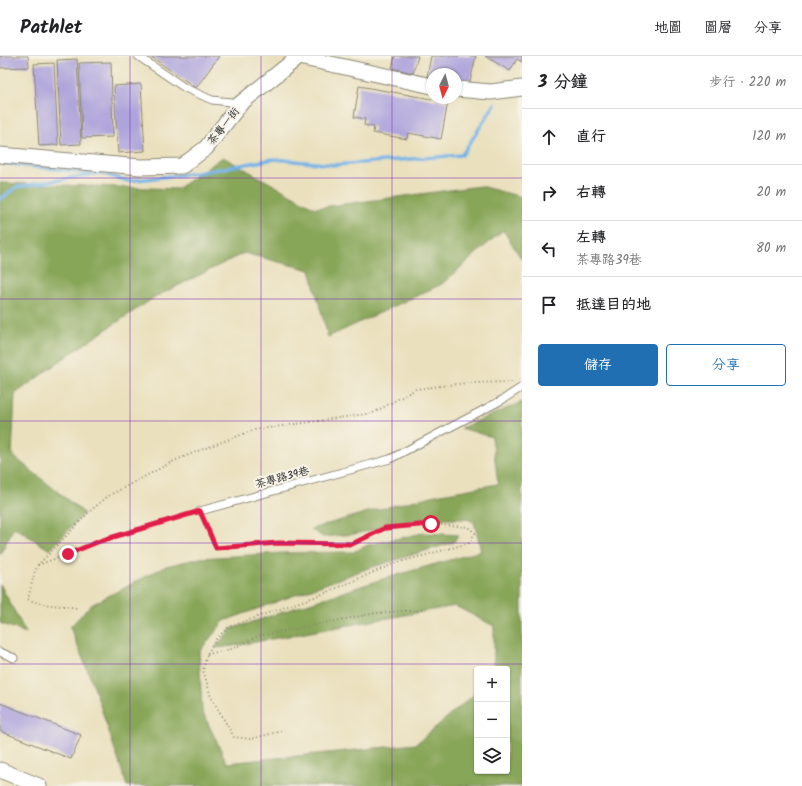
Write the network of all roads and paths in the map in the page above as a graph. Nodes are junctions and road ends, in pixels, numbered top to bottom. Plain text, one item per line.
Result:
1 (138, 56) edge
2 (295, 57) edge
3 (426, 85) edge
4 (522, 88) edge
5 (462, 90) edge
6 (241, 103) junction
7 (0, 155) edge
8 (515, 382) dead end
9 (522, 387) edge
10 (200, 511) junction
11 (38, 565) junction
12 (76, 608) dead end
13 (422, 610) dead end
14 (0, 652) edge
15 (207, 654) junction
16 (14, 658) dead end
17 (281, 732) dead end
18 (0, 770) edge
19 (0, 773) edge
20 (31, 786) edge
21 (39, 786) edge

1 - 6 lane
2 - 3 street, 茶專一街
2 - 6 street, 茶專一街
4 - 5 street
6 - 7 street, 茶專一街
8 - 11 path
9 - 10 lane, 茶專路39巷
10 - 11 path
10 - 15 path
11 - 12 path
13 - 15 path
14 - 16 lane
15 - 17 path
18 - 21 street
19 - 20 street

